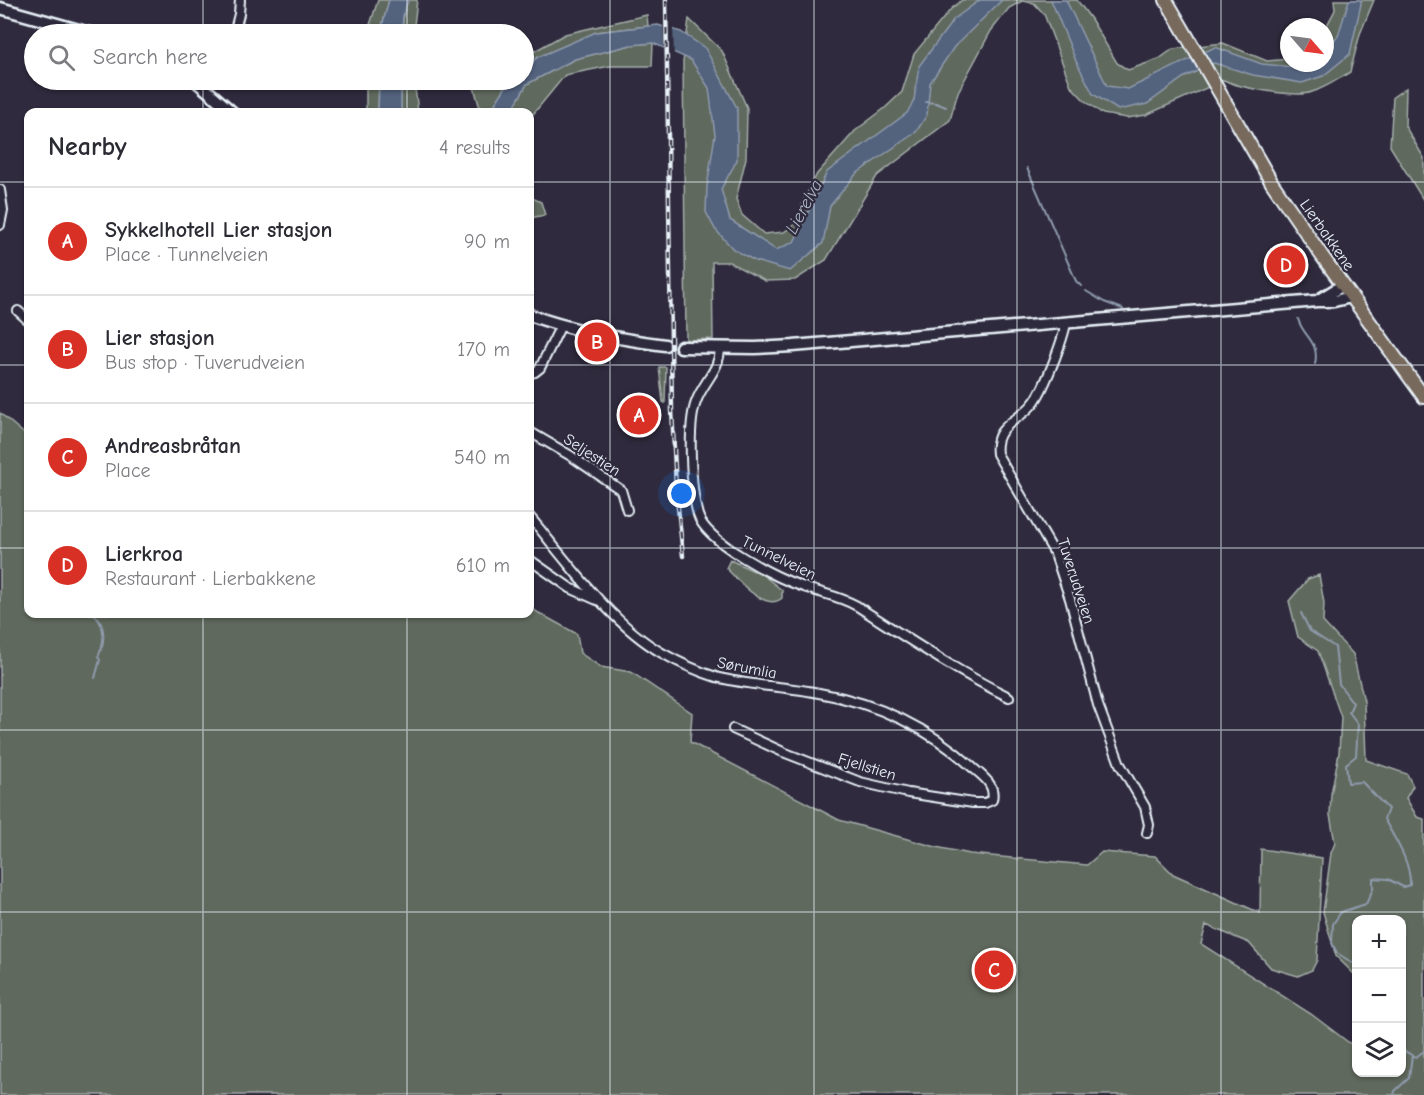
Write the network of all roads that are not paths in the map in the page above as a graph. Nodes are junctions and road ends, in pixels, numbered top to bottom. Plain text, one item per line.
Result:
1 (240, 0) edge
2 (1166, 0) edge
3 (0, 8) edge
4 (57, 24) edge
5 (236, 24) edge
6 (209, 90) edge
7 (228, 108) edge
8 (0, 190) edge
9 (0, 225) edge
10 (1343, 285) junction
11 (1352, 297) junction
12 (1317, 301) junction
13 (18, 311) dead end
14 (24, 316) edge
15 (534, 316) edge
16 (1066, 323) junction
17 (561, 325) junction
18 (665, 345) dead end
19 (681, 346) dead end
20 (720, 348) junction
21 (534, 372) edge
22 (1424, 397) edge
23 (534, 434) edge
24 (627, 510) dead end
25 (534, 522) edge
26 (534, 563) edge
27 (600, 601) junction
28 (1010, 698) dead end
29 (732, 729) dead end
30 (993, 790) joint
31 (1147, 833) dead end

1 - 5 street
2 - 10 main road, Lierbakkene
3 - 4 main road
6 - 7 main road
8 - 9 street
10 - 11 main road, Lierbakkene
10 - 12 main road
11 - 12 main road
11 - 22 main road, Lierbakkene
12 - 16 main road
13 - 14 street
15 - 17 main road
16 - 20 main road
16 - 31 street, Tuverudveien
17 - 18 main road
17 - 21 street
19 - 20 main road
20 - 28 street, Tunnelveien
23 - 24 street, Seljestien
25 - 27 street, Sørumlia
26 - 27 street
27 - 30 street, Sørumlia
29 - 30 street, Fjellstien

